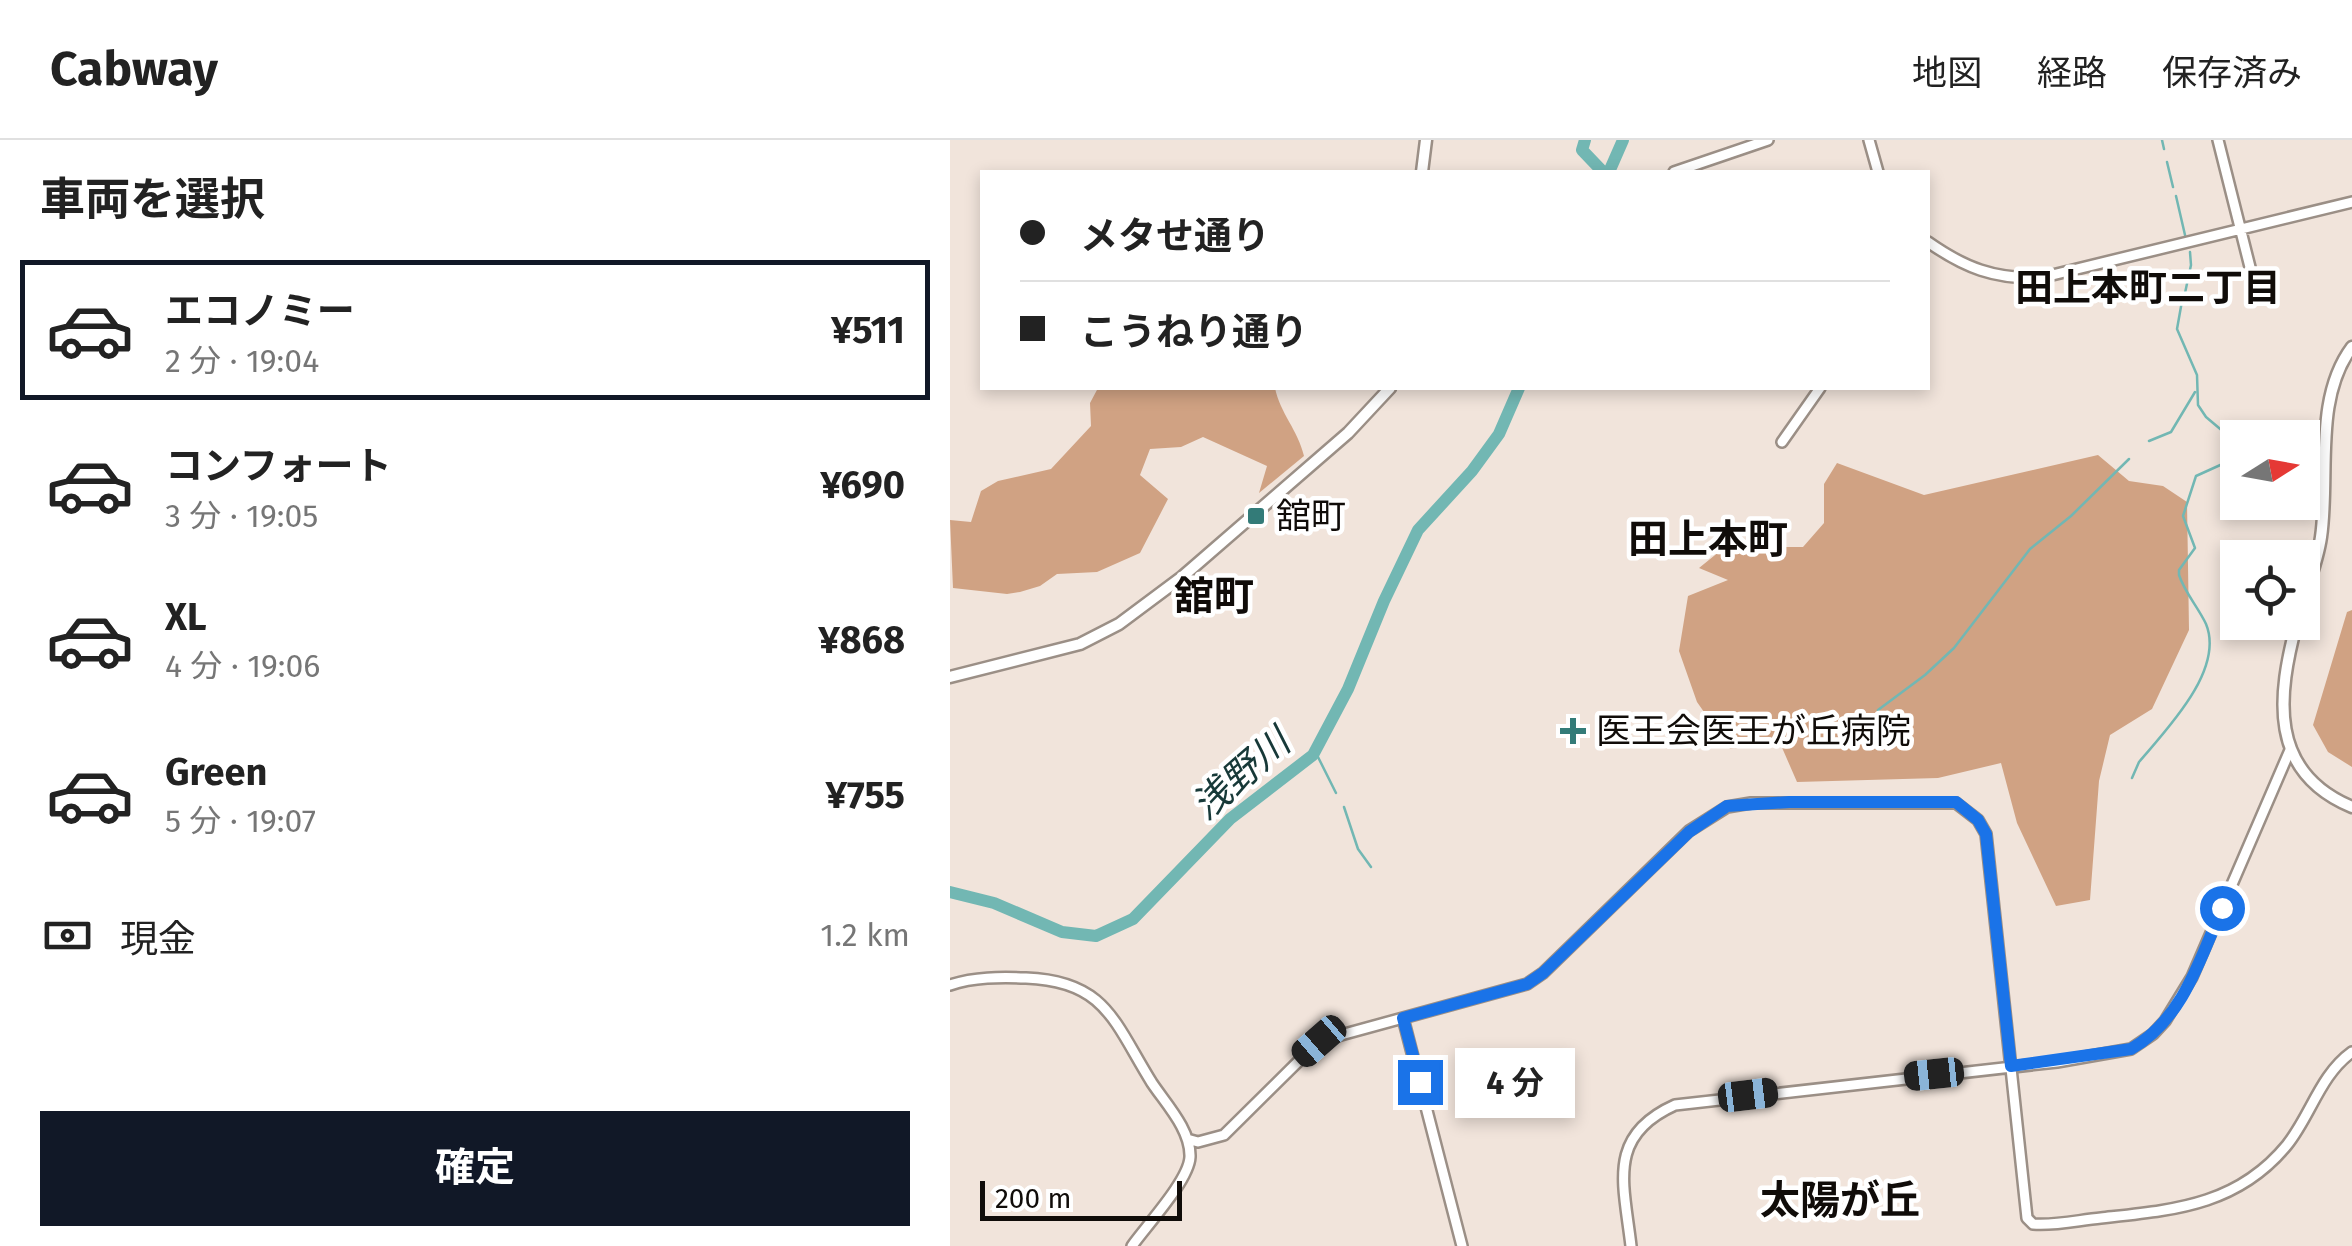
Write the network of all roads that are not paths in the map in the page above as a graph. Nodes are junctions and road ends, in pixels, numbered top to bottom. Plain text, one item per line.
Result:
1 (1426, 140) edge
2 (1768, 140) edge
3 (1869, 140) edge
4 (2218, 140) edge
5 (1422, 170) edge
6 (1680, 170) edge
7 (1877, 170) edge
8 (2352, 202) edge
9 (2240, 228) junction
10 (1930, 243) edge
11 (2256, 287) dead end
12 (2352, 347) edge
13 (1388, 390) edge
14 (1819, 390) edge
15 (1782, 442) dead end
16 (2320, 541) edge
17 (2292, 640) edge
18 (950, 677) edge
19 (2290, 750) junction
20 (2352, 808) edge
21 (950, 985) edge
22 (1403, 1018) junction
23 (2352, 1052) edge
24 (2011, 1066) junction
25 (1187, 1140) junction
26 (1132, 1246) edge
27 (1462, 1246) edge
28 (1630, 1246) edge

1 - 5 main road
2 - 6 street
3 - 7 street
4 - 9 street
8 - 9 street
9 - 10 street
9 - 11 street
12 - 16 main road
13 - 18 main road
14 - 15 street
17 - 19 main road
19 - 20 main road
19 - 24 street
21 - 25 street
22 - 24 street
22 - 25 street
22 - 27 street
23 - 24 street
24 - 28 street
25 - 26 street

